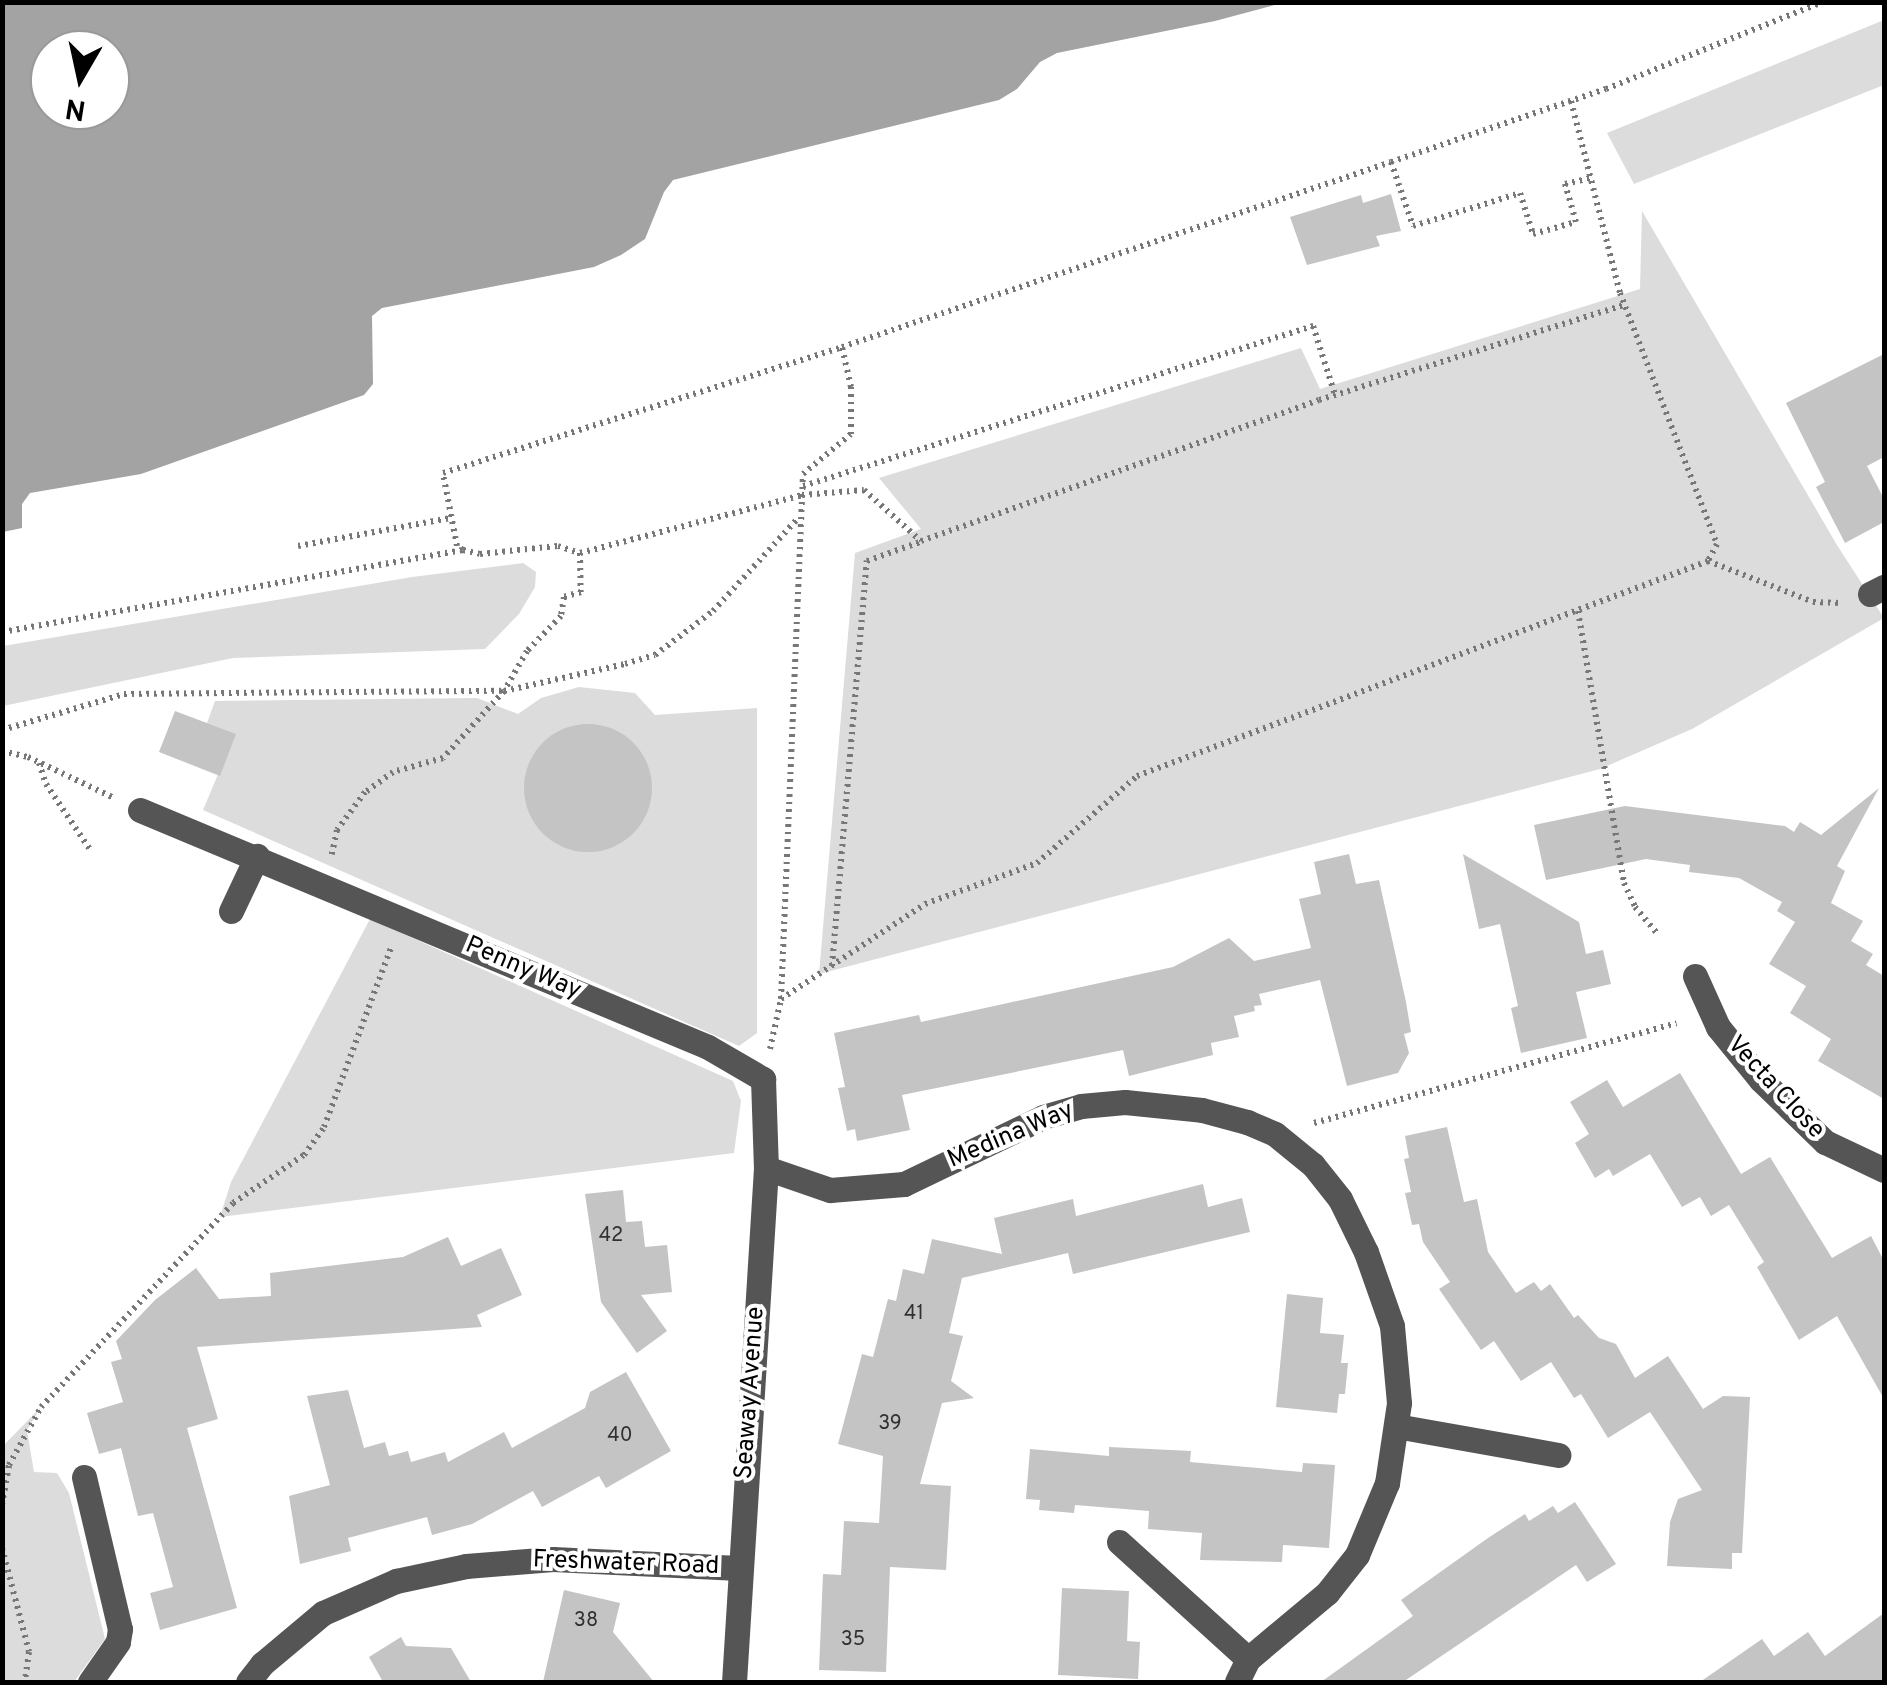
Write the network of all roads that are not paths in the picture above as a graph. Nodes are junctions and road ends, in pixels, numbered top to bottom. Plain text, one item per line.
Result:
1 (140, 810) road end
2 (257, 856) junction
3 (231, 911) dead end
4 (1694, 976) dead end
5 (764, 1091) joint
6 (766, 1168) junction
7 (1884, 1170) edge
8 (1396, 1426) junction
9 (1558, 1455) dead end
10 (84, 1477) dead end
11 (1119, 1542) dead end
12 (739, 1568) junction
13 (1242, 1671) edge
14 (90, 1682) edge
15 (248, 1682) edge
16 (734, 1682) edge

1 - 2 street, Penny Way
2 - 3 street
2 - 5 street, Penny Way
4 - 7 street, Vecta Close
5 - 6 street, Seaway Avenue
6 - 8 street, Medina Way
6 - 12 street, Seaway Avenue
8 - 9 street
8 - 13 street, Medina Way
10 - 14 street
11 - 13 street
12 - 15 street, Freshwater Road
12 - 16 street, Seaway Avenue

